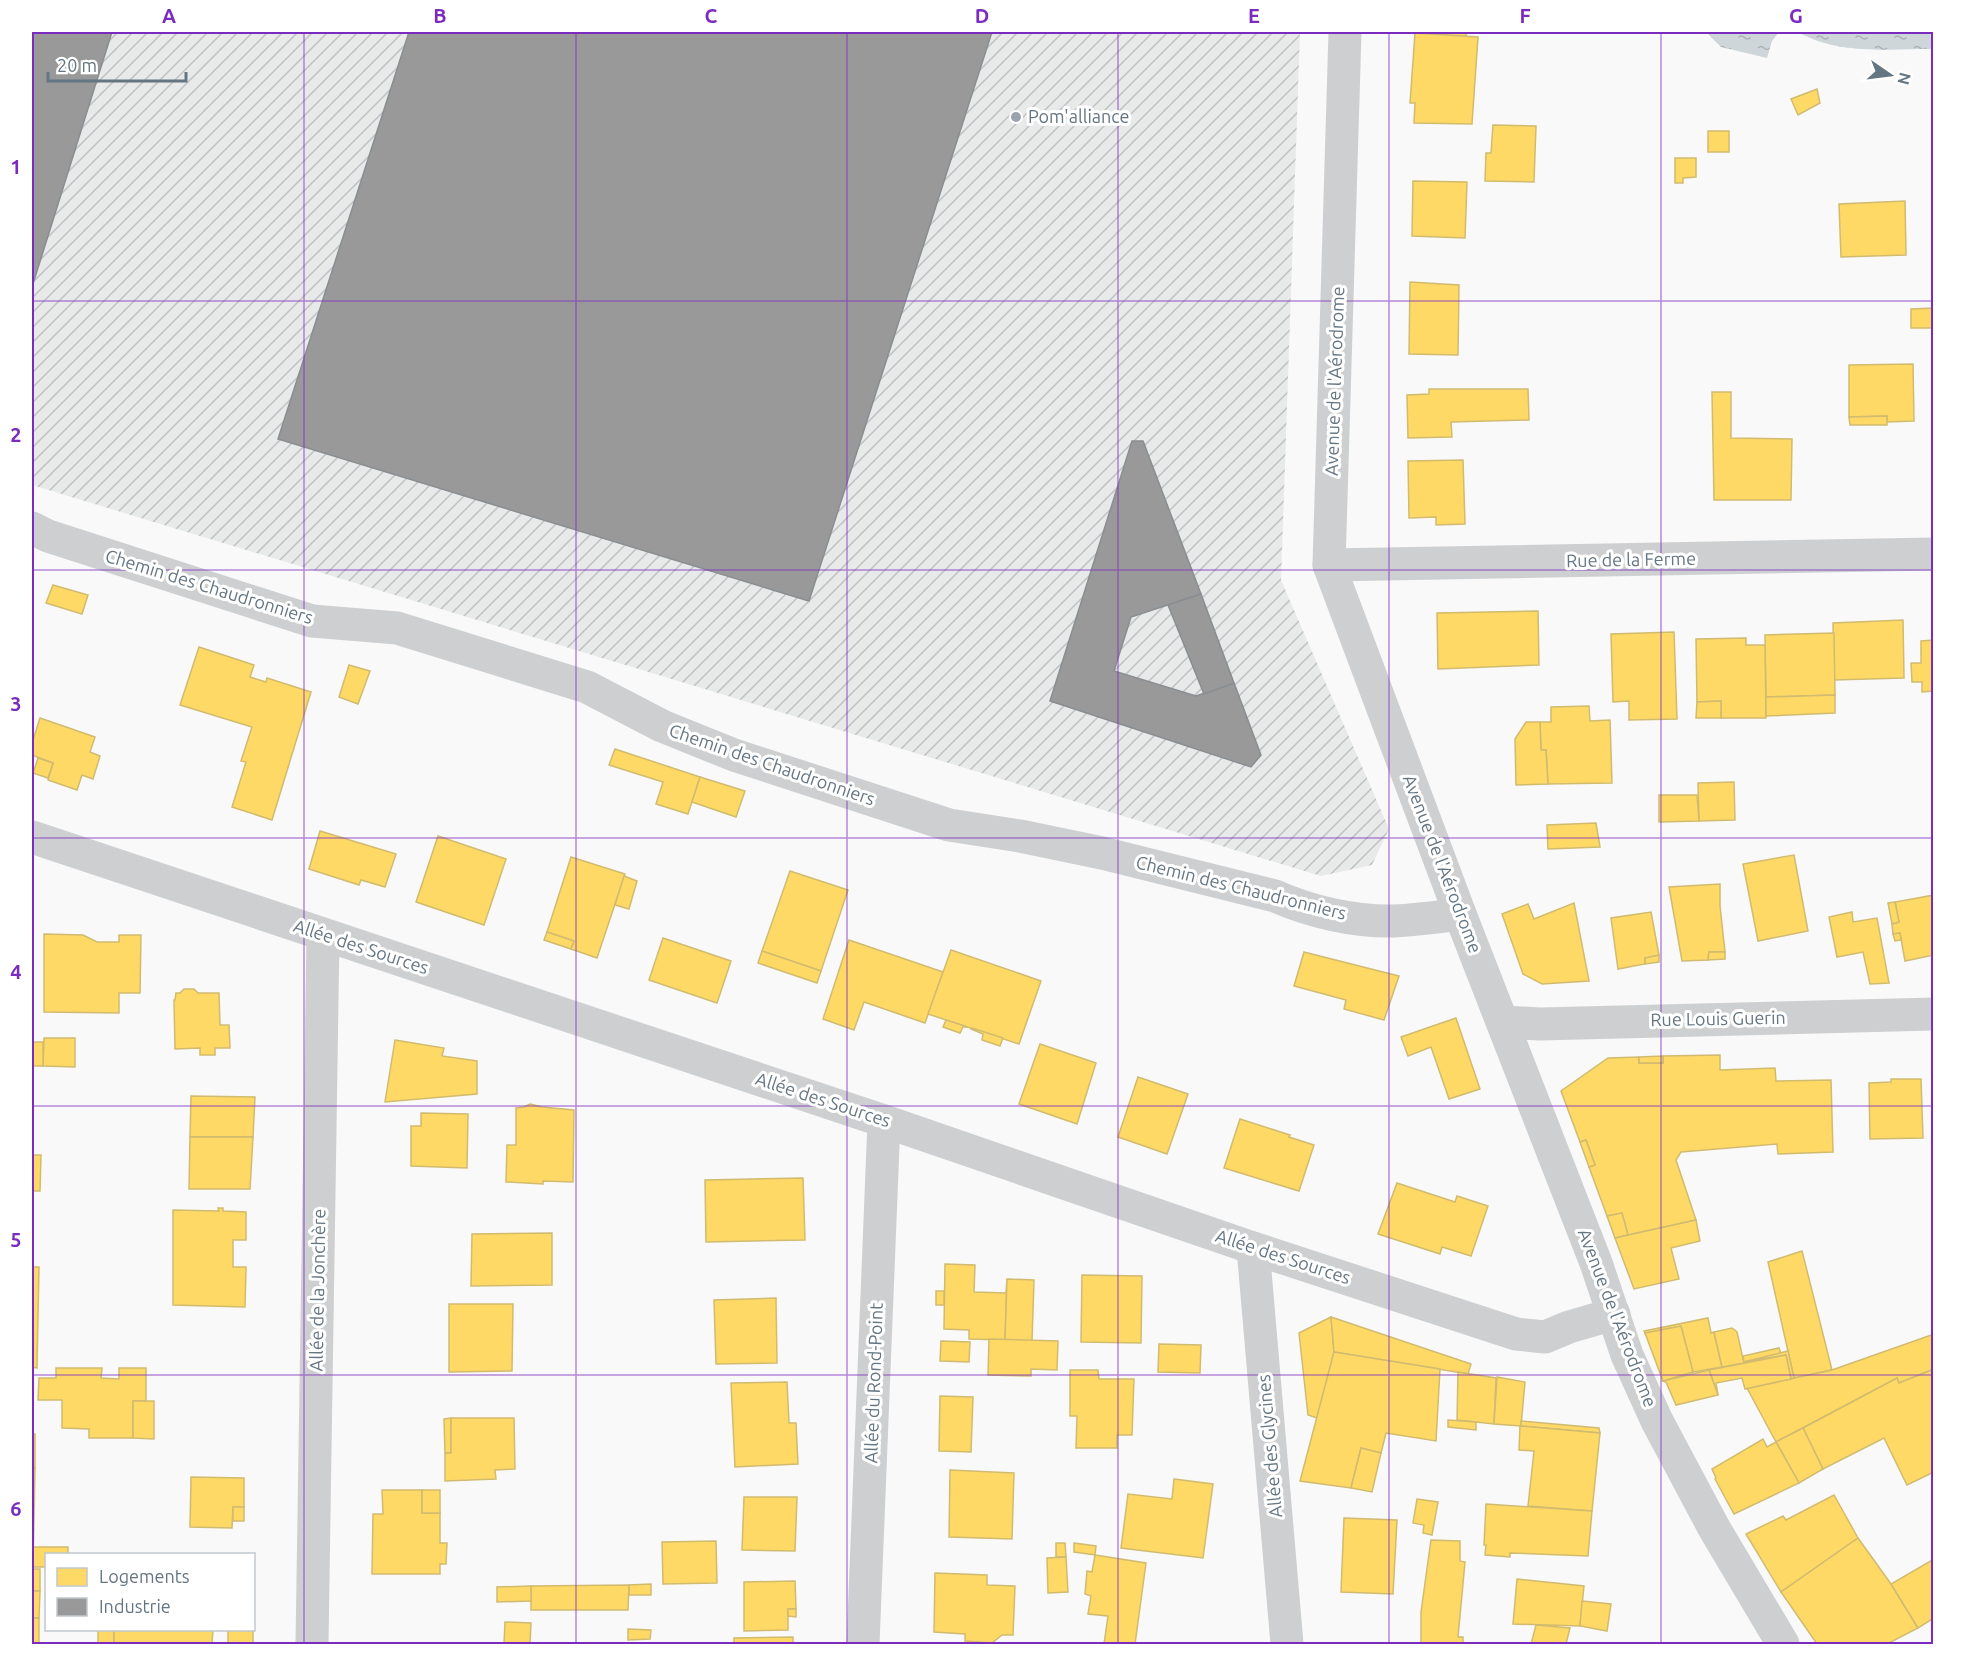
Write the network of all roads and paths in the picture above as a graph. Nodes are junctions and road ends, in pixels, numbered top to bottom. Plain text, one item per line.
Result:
1 (1345, 32) edge
2 (32, 528) edge
3 (1934, 554) edge
4 (1329, 565) junction
5 (32, 837) edge
6 (1460, 914) junction
7 (323, 935) junction
8 (1934, 1014) edge
9 (1503, 1022) junction
10 (884, 1121) junction
11 (1253, 1248) junction
12 (1614, 1314) junction
13 (312, 1644) edge
14 (863, 1644) edge
15 (1287, 1644) edge
16 (1783, 1644) edge

1 - 4 street, Avenue de l'Aérodrome
2 - 6 street, Chemin des Chaudronniers
3 - 4 street, Rue de la Ferme
4 - 6 street, Avenue de l'Aérodrome
5 - 7 street, Allée des Sources
6 - 9 street, Avenue de l'Aérodrome
7 - 10 street, Allée des Sources
7 - 13 street, Allée de la Jonchère
8 - 9 street, Rue Louis Guerin
9 - 12 street, Avenue de l'Aérodrome
10 - 11 street, Allée des Sources
10 - 14 street, Allée du Rond-Point
11 - 12 street, Allée des Sources
11 - 15 street, Allée des Glycines
12 - 16 street, Avenue de l'Aérodrome

